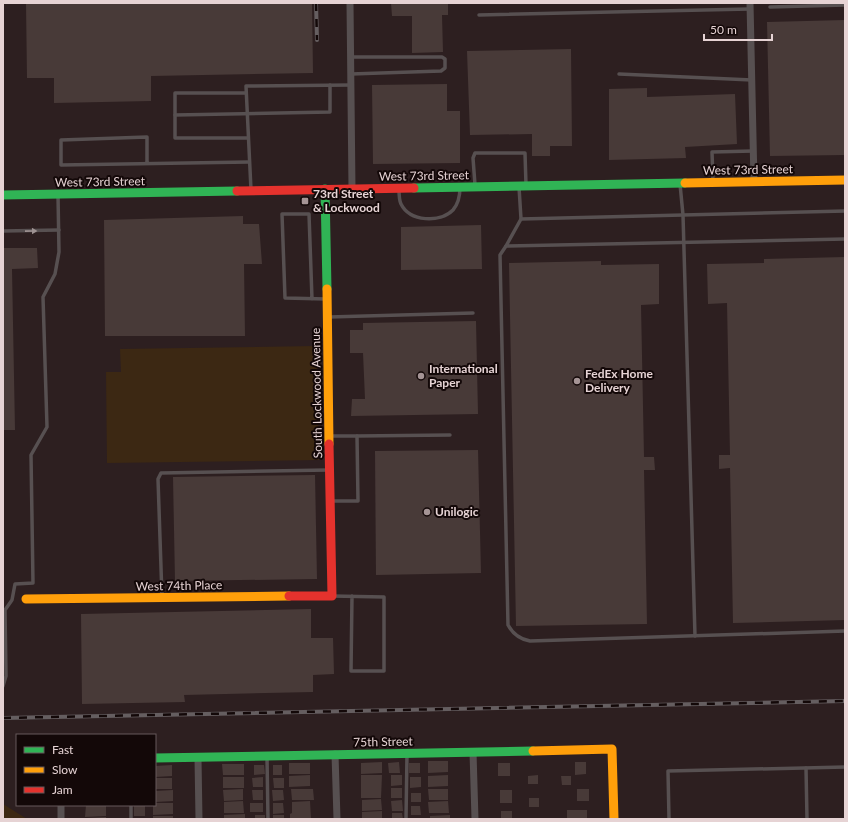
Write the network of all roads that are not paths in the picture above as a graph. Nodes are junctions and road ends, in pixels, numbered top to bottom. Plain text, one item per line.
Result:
1 (350, 3) edge
2 (802, 5) edge
3 (845, 5) edge
4 (750, 6) edge
5 (770, 7) dead end
6 (478, 15) dead end
7 (350, 57) junction
8 (351, 74) junction
9 (619, 74) dead end
10 (752, 80) junction
11 (330, 85) junction
12 (351, 85) junction
13 (246, 93) junction
14 (247, 113) junction
15 (175, 115) junction
16 (248, 138) junction
17 (753, 151) junction
18 (249, 162) junction
19 (147, 164) junction
20 (845, 180) edge
21 (713, 182) junction
22 (754, 182) junction
23 (680, 183) junction
24 (522, 186) junction
25 (845, 186) edge
26 (460, 187) junction
27 (475, 187) junction
28 (398, 188) junction
29 (352, 189) junction
30 (325, 190) junction
31 (251, 191) junction
32 (58, 194) junction
33 (3, 195) edge
34 (845, 211) edge
35 (683, 215) junction
36 (521, 218) junction
37 (59, 230) junction
38 (3, 231) edge
39 (845, 239) edge
40 (684, 242) junction
41 (506, 246) junction
42 (312, 299) junction
43 (327, 299) junction
44 (473, 313) dead end
45 (328, 317) junction
46 (450, 435) dead end
47 (330, 436) junction
48 (357, 436) junction
49 (330, 470) junction
50 (331, 501) junction
51 (332, 596) junction
52 (352, 596) junction
53 (162, 598) junction
54 (26, 599) dead end
55 (845, 631) edge
56 (695, 636) junction
57 (3, 686) edge
58 (474, 752) junction
59 (407, 753) junction
60 (335, 754) junction
61 (267, 756) junction
62 (156, 758) edge
63 (198, 758) junction
64 (845, 767) edge
65 (806, 768) junction
66 (60, 806) edge
67 (131, 806) edge
68 (61, 819) edge
69 (131, 819) edge
70 (199, 819) edge
71 (268, 819) edge
72 (337, 819) edge
73 (406, 819) edge
74 (475, 819) edge
75 (614, 819) edge
76 (669, 819) edge
77 (808, 819) edge

1 - 7 street
2 - 3 lane
2 - 5 lane
4 - 6 lane
4 - 10 street
7 - 8 street
7 - 8 lane
8 - 12 street
9 - 10 lane
10 - 17 street
11 - 12 lane
11 - 13 lane
11 - 14 lane
12 - 29 street
13 - 14 lane
13 - 15 lane
14 - 15 lane
14 - 16 lane
15 - 16 lane
16 - 18 lane
17 - 21 lane
17 - 22 street
18 - 19 lane
18 - 31 lane
19 - 19 lane
20 - 22 street, West 73rd Street
20 - 25 lane
21 - 22 street, West 73rd Street
21 - 23 street, West 73rd Street
23 - 24 street, West 73rd Street
23 - 35 lane
24 - 27 street, West 73rd Street
24 - 27 lane
24 - 36 lane
26 - 27 street, West 73rd Street
26 - 28 street, West 73rd Street
26 - 28 lane
28 - 29 street, West 73rd Street
29 - 30 street, West 73rd Street
30 - 31 street, West 73rd Street
30 - 43 street, South Lockwood Avenue
31 - 32 street, West 73rd Street
32 - 33 street, West 73rd Street
32 - 37 lane
34 - 35 lane
35 - 36 lane
35 - 40 lane
36 - 41 lane
38 -> 37 lane
37 - 57 lane
39 - 40 lane
40 - 41 lane
40 - 56 lane
41 - 56 lane
42 - 42 lane
42 - 43 lane
43 - 45 street, South Lockwood Avenue
44 - 45 lane
45 - 47 street, South Lockwood Avenue
46 - 48 lane
47 - 48 lane
47 - 49 street, South Lockwood Avenue
48 - 50 lane
49 - 50 street, South Lockwood Avenue
49 - 53 lane
50 - 51 street, South Lockwood Avenue
51 - 52 lane
51 - 53 street, West 74th Place
52 - 52 lane
53 - 54 street, West 74th Place
55 - 56 lane
58 - 59 street, 75th Street
58 - 74 street
58 - 75 street, 75th Street
59 - 60 street, 75th Street
59 - 73 lane
60 - 61 street, 75th Street
60 - 72 street
61 - 63 street, 75th Street
61 - 71 lane
62 - 63 street, 75th Street
63 - 70 street
64 - 65 lane
65 - 76 lane
65 - 77 lane
66 - 68 street
67 - 69 lane

